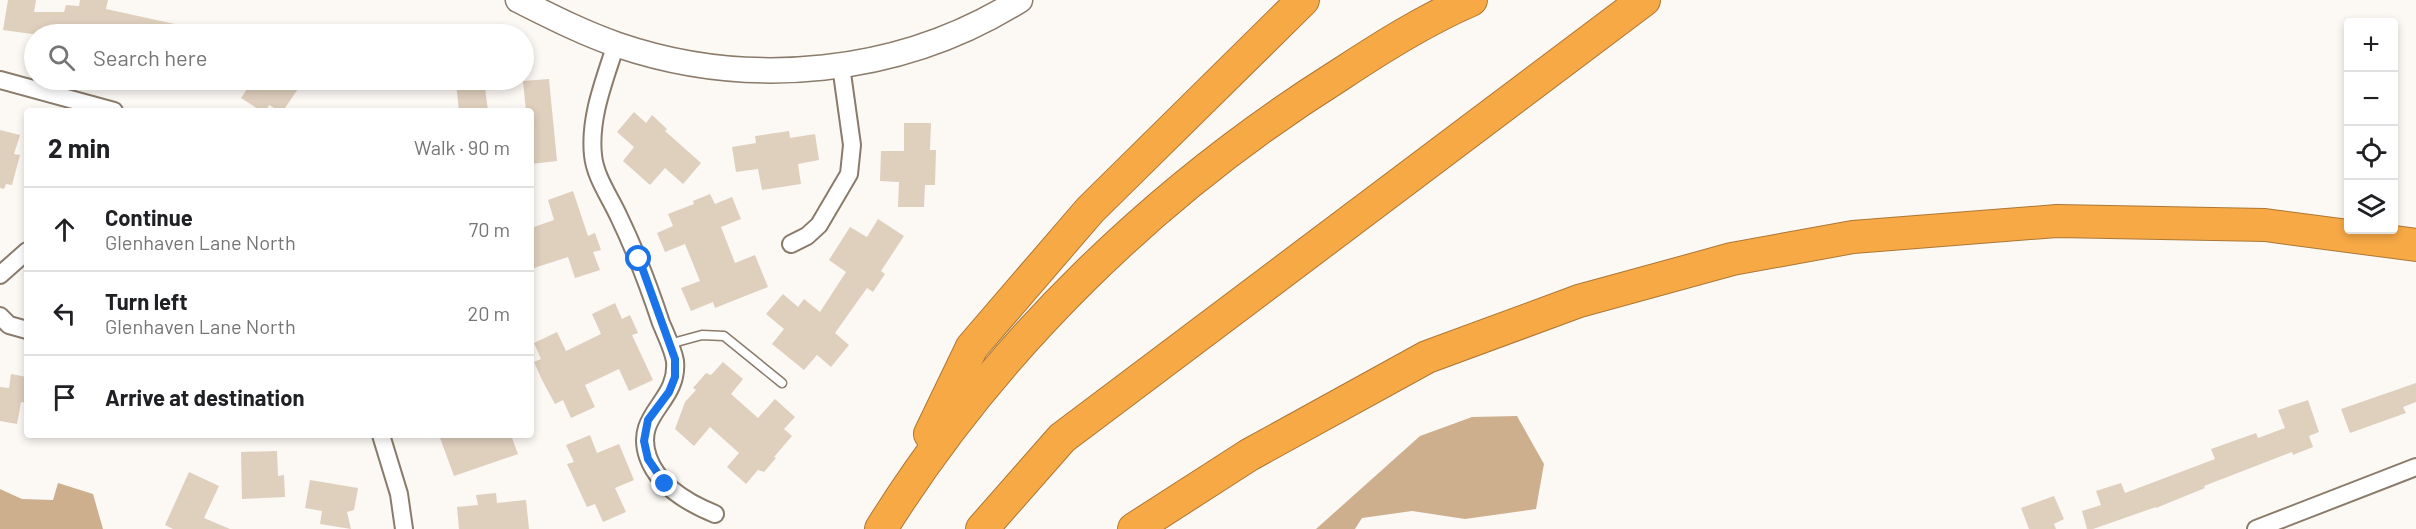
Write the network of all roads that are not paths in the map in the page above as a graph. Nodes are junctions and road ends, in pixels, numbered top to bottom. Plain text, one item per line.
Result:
1 (518, 0) edge
2 (1020, 0) edge
3 (1303, 0) edge
4 (1644, 0) edge
5 (1466, 2) edge
6 (616, 44) junction
7 (841, 66) junction
8 (0, 80) edge
9 (24, 88) edge
10 (29, 90) edge
11 (76, 106) edge
12 (91, 108) edge
13 (791, 244) dead end
14 (2416, 245) edge
15 (24, 254) edge
16 (0, 275) edge
17 (0, 316) edge
18 (24, 329) edge
19 (669, 345) junction
20 (782, 383) dead end
21 (382, 438) edge
22 (2416, 467) edge
23 (899, 500) junction
24 (715, 514) dead end
25 (404, 529) edge
26 (881, 529) edge
27 (982, 529) edge
28 (1134, 529) edge
29 (2256, 529) edge

1 - 6 street
2 - 7 street
3 - 23 highway
4 - 27 highway
5 - 23 highway
6 - 7 street
6 - 19 street
7 - 13 street
8 - 9 street
10 - 11 street
11 - 12 street
14 - 28 highway
15 - 16 street
17 - 18 street
19 - 20 lane
19 - 24 street
21 - 25 street
22 - 29 street
23 - 26 highway

